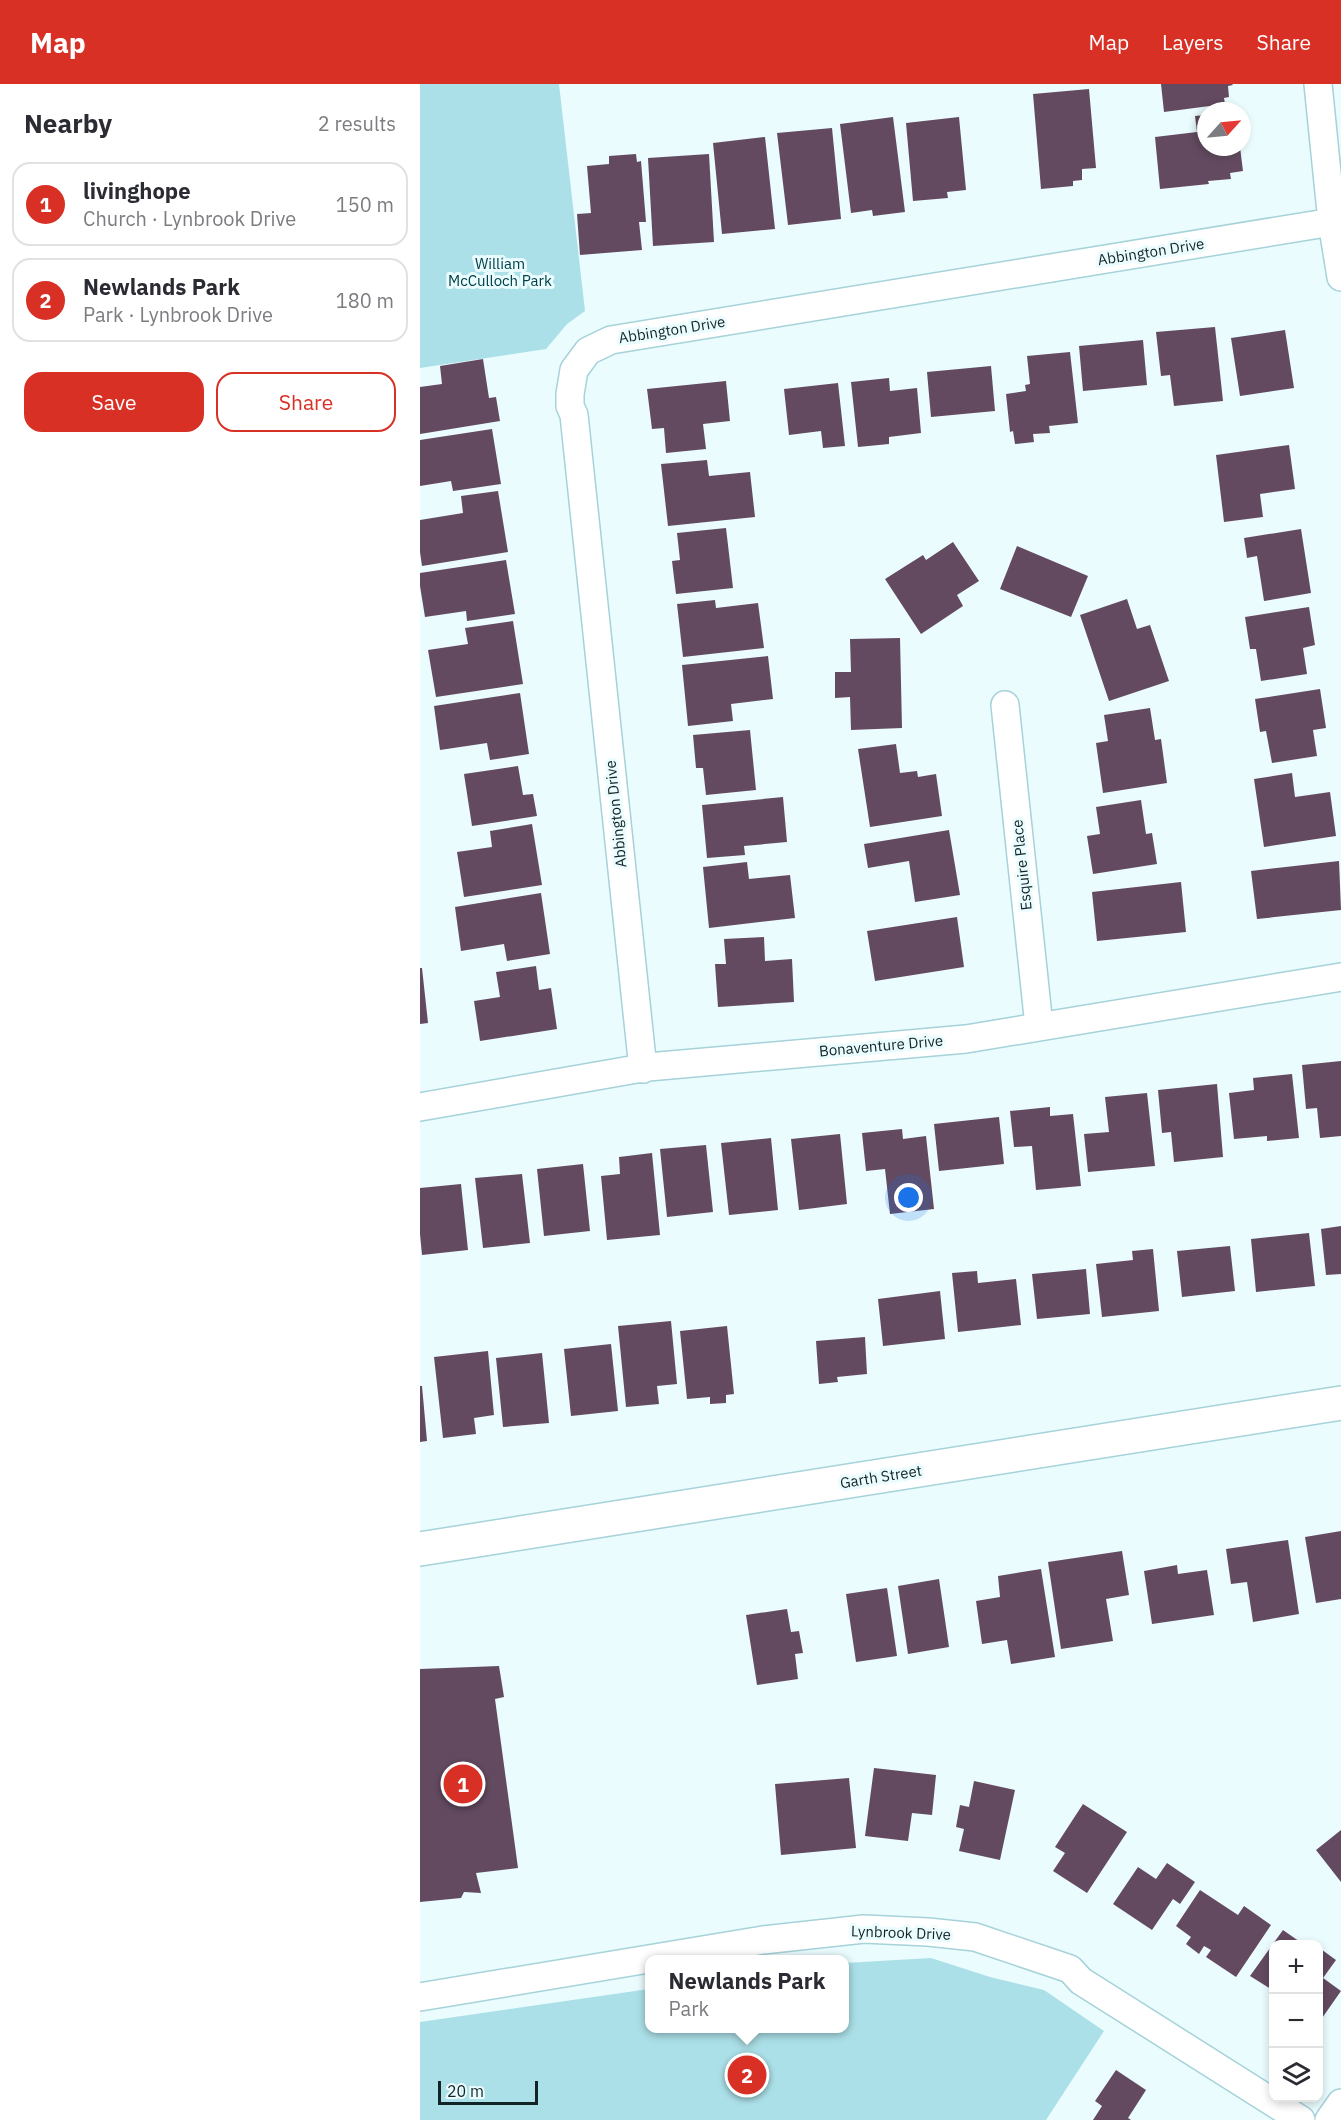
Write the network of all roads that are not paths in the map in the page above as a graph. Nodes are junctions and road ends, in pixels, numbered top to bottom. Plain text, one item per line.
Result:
1 (1318, 84) edge
2 (1332, 222) junction
3 (1341, 277) edge
4 (1005, 705) dead end
5 (1341, 977) edge
6 (1039, 1026) junction
7 (643, 1069) junction
8 (420, 1107) edge
9 (1341, 1403) edge
10 (420, 1549) edge
11 (675, 1955) edge
12 (645, 1960) edge
13 (420, 1997) edge
14 (1341, 2103) edge
15 (1300, 2120) edge
16 (1329, 2120) edge

1 - 2 street
2 - 3 street
2 - 7 street, Abbington Drive
4 - 6 street, Esquire Place
5 - 6 street, Bonaventure Drive
6 - 7 street, Bonaventure Drive
7 - 8 street, Bonaventure Drive
9 - 10 main road, Garth Street
11 - 15 street, Lynbrook Drive
12 - 13 street, Lynbrook Drive
14 - 16 street

